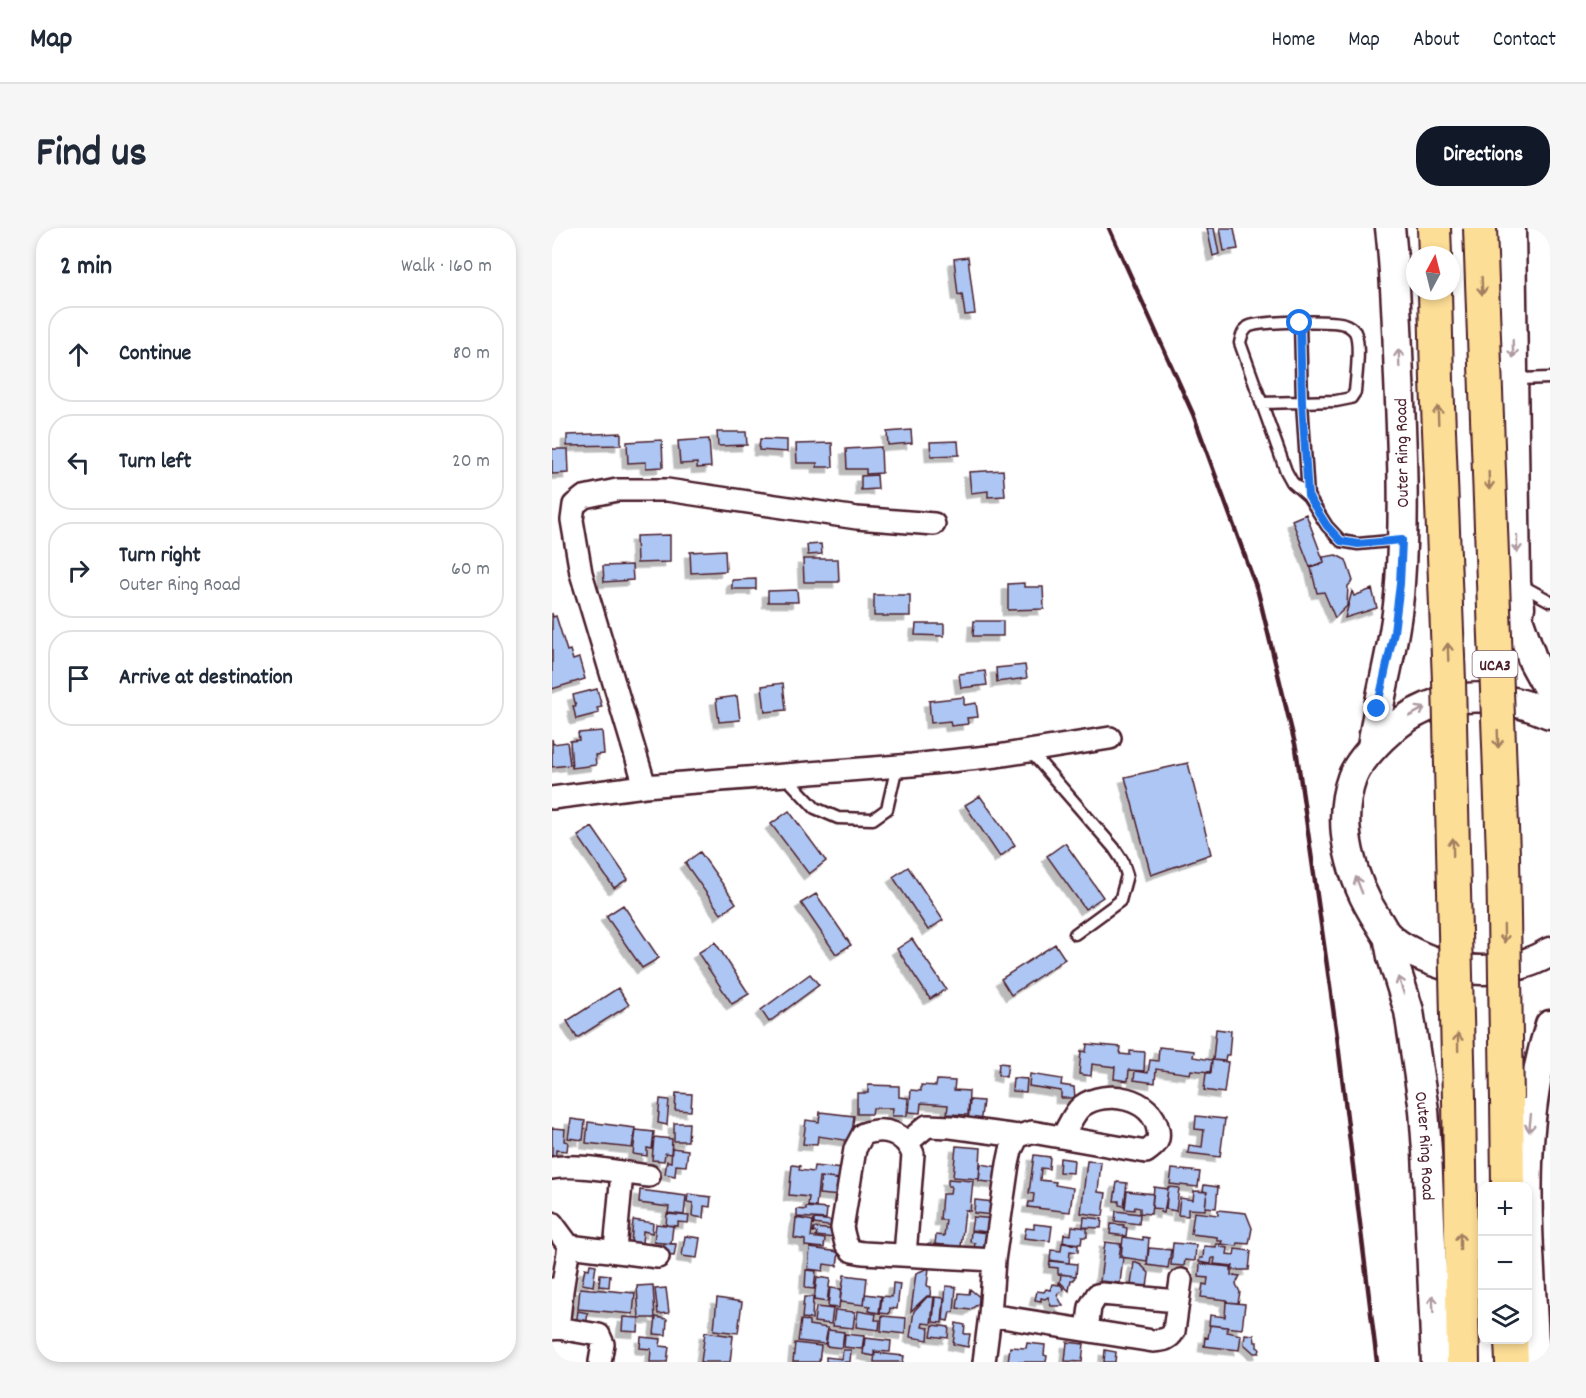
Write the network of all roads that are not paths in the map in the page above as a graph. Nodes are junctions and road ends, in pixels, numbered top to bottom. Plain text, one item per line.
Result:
1 (1390, 228) edge
2 (1434, 228) edge
3 (1480, 228) edge
4 (1511, 228) edge
5 (1435, 246) edge
6 (1436, 300) edge
7 (1300, 323) junction
8 (1550, 378) edge
9 (1514, 380) junction
10 (1302, 402) junction
11 (1261, 404) junction
12 (1308, 496) junction
13 (934, 524) dead end
14 (1402, 540) junction
15 (1516, 583) junction
16 (1550, 601) edge
17 (1550, 692) edge
18 (1550, 714) edge
19 (1110, 738) dead end
20 (1372, 748) junction
21 (1030, 751) junction
22 (897, 766) junction
23 (784, 775) junction
24 (645, 786) junction
25 (552, 798) edge
26 (1075, 933) dead end
27 (1388, 936) junction
28 (1550, 952) edge
29 (1550, 1025) edge
30 (1018, 1136) junction
31 (1062, 1137) dead end
32 (908, 1142) junction
33 (552, 1168) edge
34 (622, 1173) junction
35 (649, 1176) dead end
36 (1508, 1182) edge
37 (552, 1223) edge
38 (569, 1246) junction
39 (615, 1250) junction
40 (906, 1256) junction
41 (658, 1257) dead end
42 (994, 1260) junction
43 (1181, 1280) dead end
44 (557, 1290) edge
45 (1178, 1300) junction
46 (990, 1315) junction
47 (555, 1329) edge
48 (1087, 1330) junction
49 (1511, 1344) edge
50 (600, 1362) edge
51 (984, 1362) edge
52 (1436, 1362) edge
53 (1463, 1362) edge
54 (1512, 1362) edge
55 (1535, 1362) edge

14 -> 1 main road, Outer Ring Road
2 - 5 main road
3 -> 36 main road, UCA3, bridge
4 -> 9 main road, UCA3
53 -> 6 main road, Outer Ring Road / UCA3, bridge
7 - 10 lane
7 - 10 lane
7 - 11 lane
8 - 9 lane
9 -> 15 main road, UCA3
10 - 11 lane
10 - 12 lane
11 - 12 lane
12 - 14 lane
13 - 24 street
14 - 20 main road, Outer Ring Road
15 - 16 lane
15 - 17 main road, UCA3
20 -> 18 main road, Outer Ring Road
19 - 21 street
27 -> 20 main road, Outer Ring Road
21 - 22 street
21 - 26 lane
22 - 23 street
22 - 23 lane
23 - 24 street
24 - 25 street
27 - 28 main road, Outer Ring Road
52 -> 27 main road, Outer Ring Road
29 -> 55 main road
30 - 31 street
30 - 32 street
30 - 42 street
32 - 40 street
32 - 40 street
33 - 34 street
34 - 35 street
34 - 39 street
37 - 38 street
38 - 39 street
38 - 44 street
39 - 41 street
40 - 42 street
42 - 46 street
43 - 45 street
44 - 47 street
45 - 48 street
45 - 48 street
46 - 48 street
46 - 51 street
47 - 50 street
49 - 54 main road

